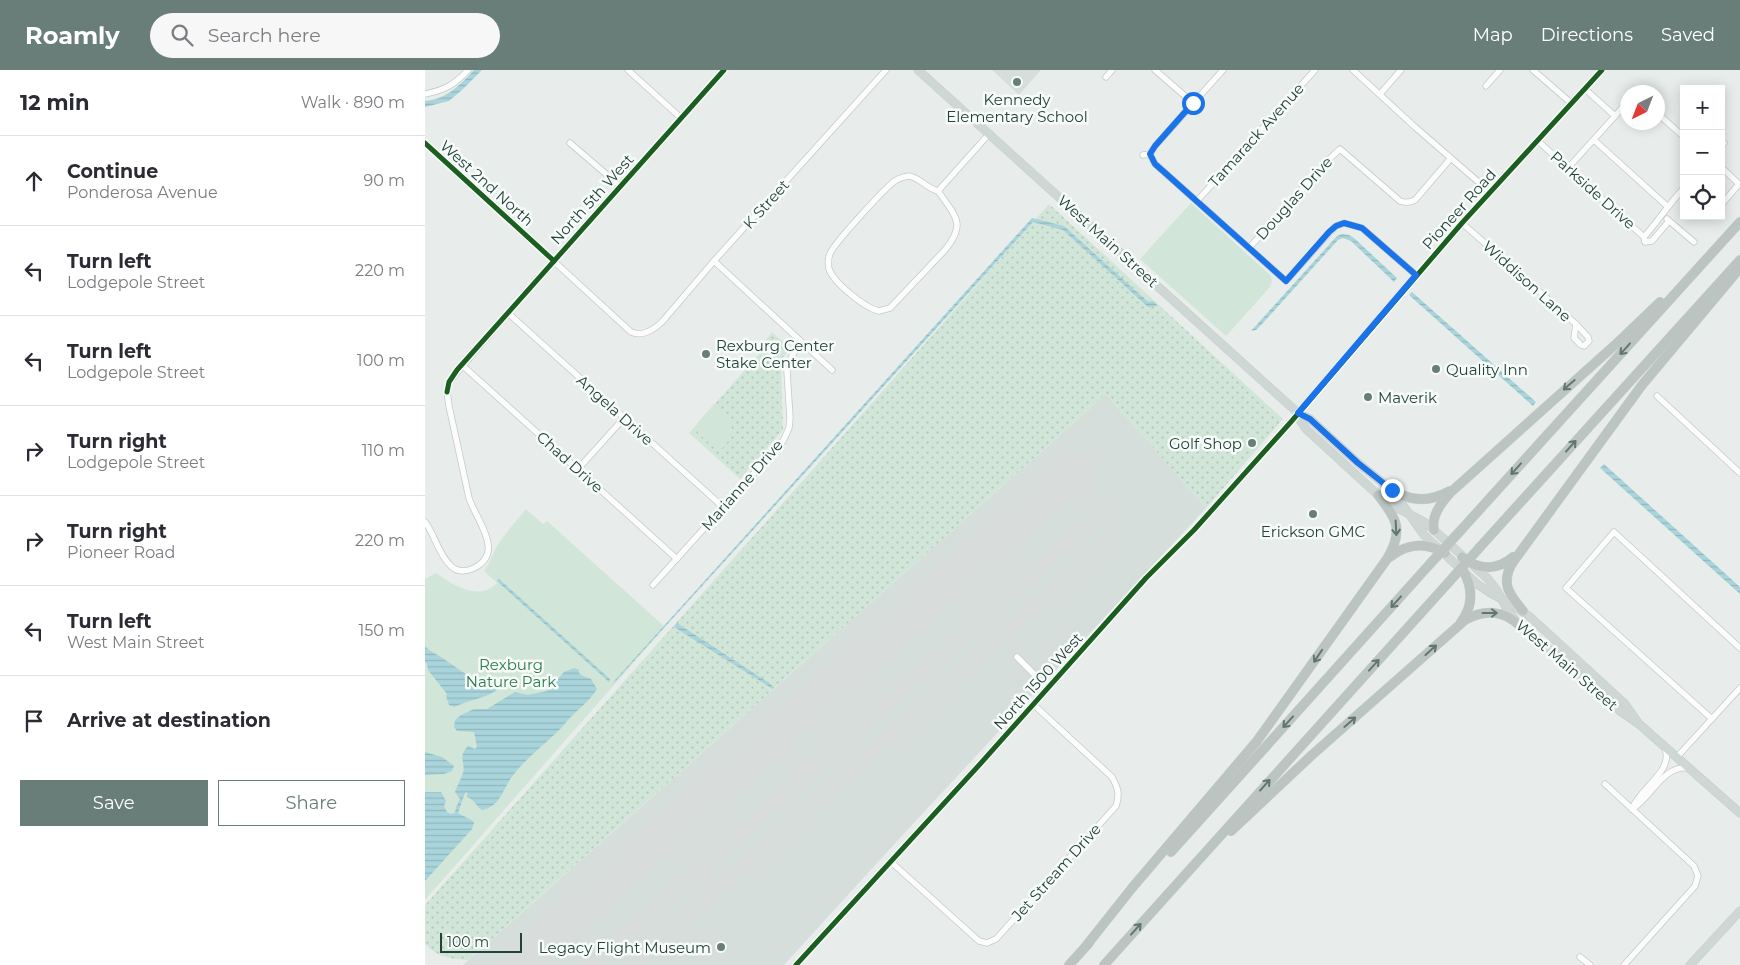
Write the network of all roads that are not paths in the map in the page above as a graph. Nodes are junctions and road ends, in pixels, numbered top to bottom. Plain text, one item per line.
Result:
1 (468, 70) edge
2 (628, 70) edge
3 (724, 70) edge
4 (886, 70) edge
5 (918, 70) edge
6 (1112, 70) edge
7 (1155, 70) edge
8 (1223, 70) edge
9 (1315, 70) edge
10 (1353, 70) edge
11 (1401, 70) edge
12 (1500, 70) edge
13 (1533, 70) edge
14 (1602, 70) edge
15 (1106, 77) dead end
16 (1487, 86) dead end
17 (1585, 89) junction
18 (425, 94) edge
19 (1380, 94) junction
20 (1193, 103) junction
21 (1571, 104) junction
22 (1620, 110) edge
23 (1615, 116) junction
24 (681, 118) junction
25 (1665, 121) edge
26 (989, 134) junction
27 (1680, 134) edge
28 (1538, 140) junction
29 (1594, 140) junction
30 (570, 142) dead end
31 (425, 143) edge
32 (1150, 154) junction
33 (1143, 155) dead end
34 (1451, 158) junction
35 (1568, 168) junction
36 (1725, 171) edge
37 (620, 186) junction
38 (938, 191) junction
39 (1490, 192) junction
40 (1680, 192) edge
41 (1725, 200) edge
42 (1197, 201) junction
43 (1667, 206) junction
44 (1663, 216) junction
45 (1669, 221) junction
46 (1740, 222) edge
47 (1462, 223) junction
48 (1644, 240) junction
49 (1695, 242) dead end
50 (1719, 244) junction
51 (1249, 248) junction
52 (1740, 260) edge
53 (554, 261) junction
54 (714, 261) junction
55 (1740, 268) edge
56 (1416, 275) junction
57 (507, 313) junction
58 (1575, 324) dead end
59 (644, 333) joint
60 (801, 343) junction
61 (462, 365) junction
62 (832, 370) dead end
63 (1657, 396) dead end
64 (1298, 413) junction
65 (624, 418) junction
66 (578, 469) junction
67 (1740, 473) edge
68 (1387, 486) junction
69 (1456, 487) junction
70 (1378, 495) junction
71 (723, 507) junction
72 (1408, 513) junction
73 (425, 522) edge
74 (1434, 530) junction
75 (1526, 543) junction
76 (1445, 553) junction
77 (1462, 557) junction
78 (677, 559) junction
79 (1383, 564) junction
80 (1463, 570) junction
81 (653, 585) dead end
82 (1501, 599) junction
83 (1523, 611) junction
84 (1460, 624) junction
85 (1520, 626) junction
86 (1740, 648) edge
87 (1017, 657) dead end
88 (1048, 688) junction
89 (1740, 688) edge
90 (1033, 704) junction
91 (1712, 719) junction
92 (1639, 724) junction
93 (1665, 746) junction
94 (1677, 758) junction
95 (1689, 768) junction
96 (1605, 784) dead end
97 (1632, 809) junction
98 (1740, 813) edge
99 (890, 861) junction
100 (1185, 874) junction
101 (1740, 911) edge
102 (1086, 946) junction
103 (1580, 957) dead end
104 (796, 965) edge
105 (1069, 965) edge
106 (1104, 965) edge
107 (1590, 965) edge
108 (1624, 965) edge
109 (1690, 965) edge

1 - 18 street
2 - 24 street
3 - 24 street, North 5th West
4 - 54 street, K Street
5 - 26 main road, West Main Street
6 - 15 street
7 - 20 street
8 - 20 street
9 - 42 street, Tamarack Avenue
10 - 19 street
11 - 19 street
12 - 16 street
13 - 21 street
14 - 17 street, Pioneer Road
17 - 21 street, Pioneer Road
17 - 23 street
19 - 34 street
20 - 32 street
21 - 28 street, Pioneer Road
22 - 23 street
23 - 29 street
24 - 37 street, North 5th West
25 - 27 street
26 - 38 street
26 - 64 main road, West Main Street
28 - 35 street, Parkside Drive
28 - 39 street, Pioneer Road
29 - 35 street
29 - 43 street
30 - 37 street
31 - 53 street, West 2nd North
32 - 33 street
32 - 42 street
34 - 39 street
34 - 51 street, Douglas Drive
35 - 48 street, Parkside Drive
36 - 41 street
37 - 53 street, North 5th West
38 - 38 street
39 - 47 street, Pioneer Road
40 - 43 street
42 - 51 street
43 - 44 street
44 - 45 street
44 - 48 street
45 - 48 street
45 - 49 street
46 - 50 highway
47 - 56 street, Pioneer Road
47 - 58 street, Widdison Lane
50 -> 69 highway
50 -> 102 highway, bridge
51 - 56 street
100 -> 52 highway, bridge
53 - 57 street, North 5th West
53 - 59 street, West 2nd North
54 - 59 street, K Street
54 - 60 street
55 - 75 highway
56 - 64 street, Pioneer Road
57 - 61 street, North 5th West
57 - 65 street, Angela Drive
60 - 62 street
60 - 71 street, Marianne Drive
61 - 66 street, Chad Drive
61 - 73 street, North 5th West
63 - 67 street
64 - 68 main road, West Main Street
64 - 70 main road, West Main Street
64 - 88 street, North 1500 West
65 - 66 street
65 - 71 street, Angela Drive
66 - 78 street, Chad Drive
68 - 69 highway
68 - 72 main road, West Main Street
69 - 74 highway
70 - 72 main road, West Main Street
70 -> 79 highway
71 - 78 street, Marianne Drive
72 - 74 main road, West Main Street
72 - 76 main road, West Main Street
74 - 77 main road, West Main Street
75 - 77 highway
75 - 83 highway
76 - 79 highway
76 - 80 main road, West Main Street
77 - 82 main road, West Main Street
78 - 81 street, Marianne Drive
79 -> 102 highway
80 - 82 main road, West Main Street
80 - 84 highway
82 - 83 main road, West Main Street
82 - 85 main road, West Main Street
83 - 92 main road, West Main Street
84 -> 85 highway
100 -> 84 highway
85 - 92 main road, West Main Street
86 - 91 street
87 - 88 street
88 - 90 street, North 1500 West
89 - 91 street
90 - 99 street, North 1500 West
90 - 99 street, Jet Stream Drive
91 - 94 street
92 - 93 main road, West Main Street
93 - 94 main road, West Main Street
93 - 97 street
94 - 95 main road, West Main Street
95 - 97 street
95 - 98 main road, West Main Street
96 - 97 street
97 - 108 street
99 - 104 street, North 1500 West
106 -> 100 highway
101 - 109 main road
102 - 105 highway
103 - 107 street

